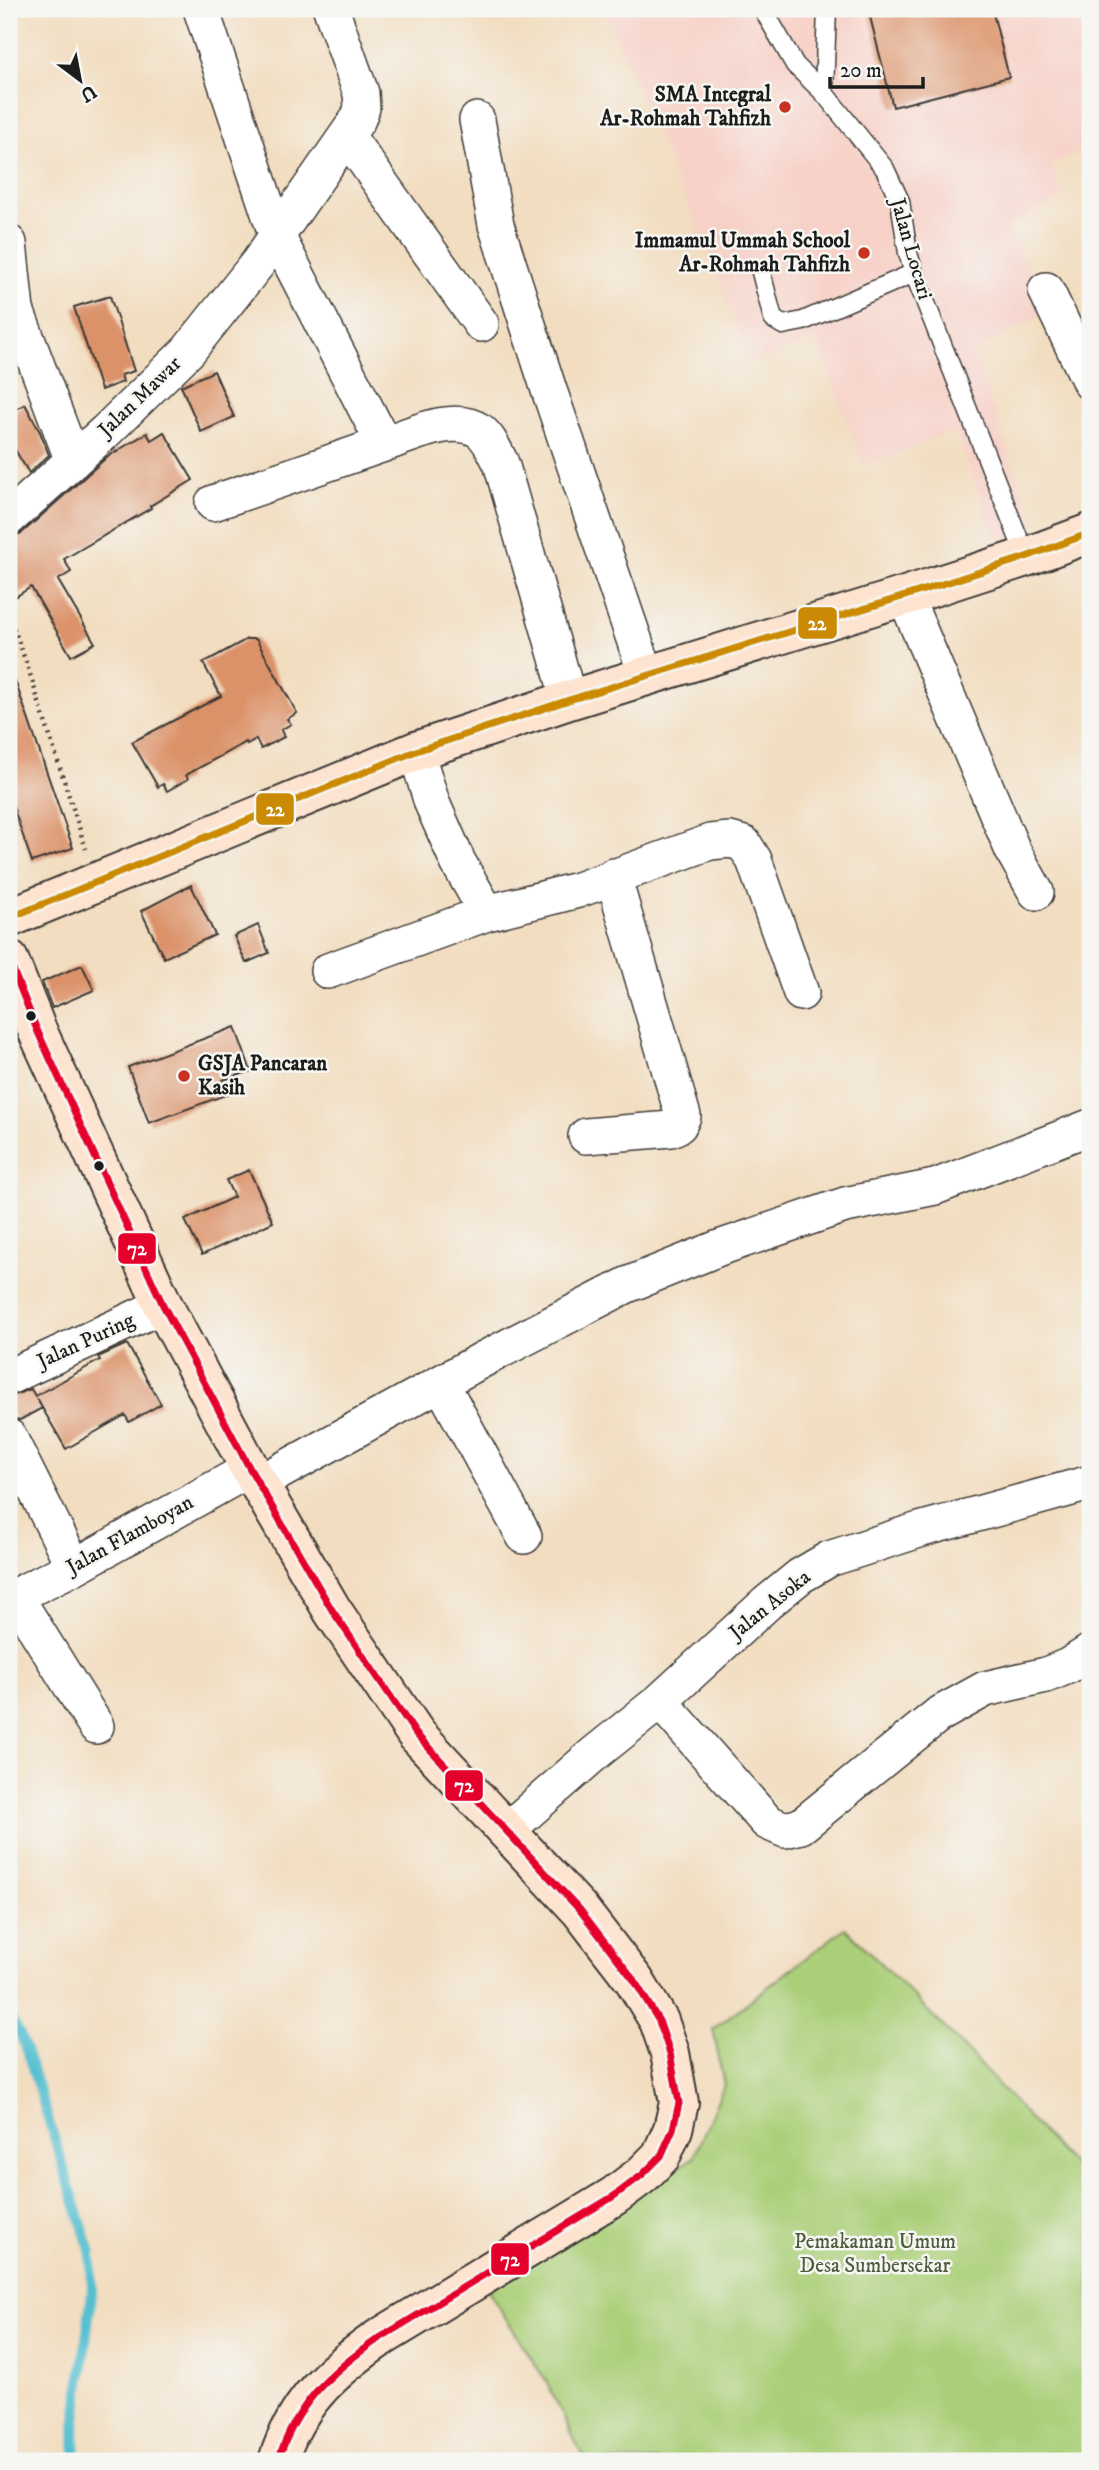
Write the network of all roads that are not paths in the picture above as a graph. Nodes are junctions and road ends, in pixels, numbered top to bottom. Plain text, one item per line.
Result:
1 (201, 9) edge
2 (331, 9) edge
3 (763, 9) edge
4 (827, 9) edge
5 (824, 93) junction
6 (477, 120) dead end
7 (347, 136) junction
8 (9, 243) edge
9 (267, 248) junction
10 (761, 272) dead end
11 (914, 272) junction
12 (1046, 290) dead end
13 (481, 324) dead end
14 (1090, 382) edge
15 (384, 443) junction
16 (74, 461) junction
17 (213, 503) dead end
18 (9, 518) edge
19 (1090, 533) edge
20 (1026, 557) junction
21 (905, 596) junction
22 (647, 677) junction
23 (569, 700) junction
24 (416, 751) junction
25 (613, 876) junction
26 (1037, 892) dead end
27 (486, 913) junction
28 (9, 918) edge
29 (9, 960) edge
30 (328, 971) dead end
31 (801, 993) dead end
32 (1090, 1127) edge
33 (586, 1136) dead end
34 (163, 1305) junction
35 (9, 1377) edge
36 (441, 1383) junction
37 (9, 1437) edge
38 (254, 1476) junction
39 (1090, 1483) edge
40 (524, 1536) dead end
41 (74, 1567) junction
42 (12, 1598) edge
43 (1090, 1652) edge
44 (660, 1701) junction
45 (96, 1726) dead end
46 (506, 1831) junction
47 (278, 2461) edge

1 - 9 street
2 - 7 street, Jalan Mawar
3 - 5 lane, Jalan Locari
4 - 5 lane
5 - 11 lane, Jalan Locari
6 - 22 street
7 - 9 street, Jalan Mawar
7 - 13 street
8 - 16 street
9 - 15 street
9 - 16 street, Jalan Mawar
10 - 11 lane
11 - 20 lane, Jalan Locari
12 - 14 street
15 - 17 street
15 - 23 street
16 - 18 street, Jalan Mawar
19 - 20 main road
20 - 21 main road
21 - 22 main road
21 - 26 street
22 - 23 main road
23 - 24 main road
24 - 27 street
24 - 28 main road
25 - 27 street
25 - 31 street
25 - 33 street
27 - 30 street
29 - 34 main road
32 - 36 street, Jalan Flamboyan
34 - 35 street, Jalan Puring
34 - 38 main road
36 - 38 street, Jalan Flamboyan
36 - 40 street
37 - 41 street
38 - 41 street, Jalan Flamboyan
38 - 46 main road
39 - 44 street, Jalan Asoka
41 - 42 street, Jalan Flamboyan
42 - 45 street
43 - 44 street
44 - 46 street, Jalan Asoka
46 - 47 main road

